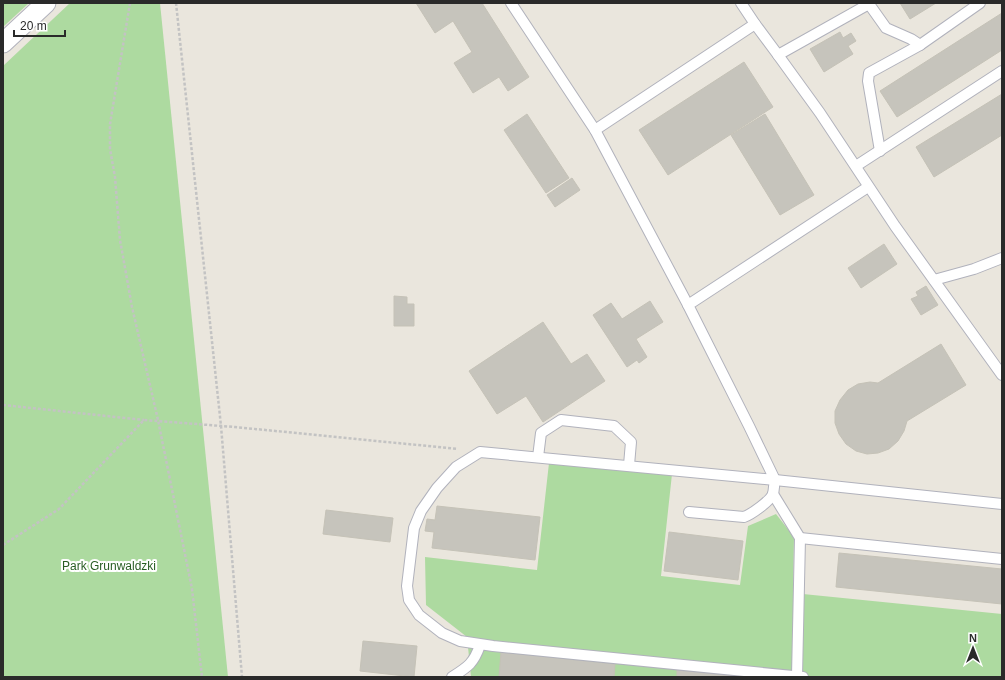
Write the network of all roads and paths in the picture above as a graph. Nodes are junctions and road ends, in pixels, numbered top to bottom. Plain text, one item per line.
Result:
1 (46, 3) edge
2 (130, 3) edge
3 (176, 3) edge
4 (511, 3) edge
5 (741, 3) edge
6 (869, 3) edge
7 (980, 3) edge
8 (755, 24) junction
9 (3, 43) edge
10 (920, 45) junction
11 (778, 55) junction
12 (1002, 71) edge
13 (595, 130) junction
14 (880, 151) junction
15 (856, 166) junction
16 (868, 187) junction
17 (1002, 258) edge
18 (934, 280) junction
19 (688, 305) junction
20 (1002, 375) edge
21 (3, 406) edge
22 (144, 420) junction
23 (158, 420) junction
24 (221, 426) junction
25 (480, 452) junction
26 (538, 457) junction
27 (629, 465) junction
28 (775, 480) junction
29 (773, 494) junction
30 (1002, 504) edge
31 (689, 512) dead end
32 (800, 538) junction
33 (3, 545) edge
34 (1002, 560) edge
35 (480, 645) junction
36 (202, 677) edge
37 (242, 677) edge
38 (452, 677) edge
39 (800, 677) edge

1 - 9 street
2 - 23 path
3 - 24 path
4 - 13 lane
5 - 8 lane
6 - 10 lane
6 - 11 lane
7 - 10 lane
8 - 11 lane
8 - 13 lane
10 - 14 lane
11 - 15 lane
12 - 14 lane
13 - 19 lane
14 - 15 lane
15 - 16 lane
16 - 18 lane
16 - 19 lane
17 - 18 lane
18 - 20 lane
19 - 28 lane
21 - 22 path
22 - 23 path
22 - 33 path
23 - 24 path
23 - 36 path
24 - 25 path
24 - 37 path
25 - 26 lane
25 - 35 lane
26 - 27 lane
26 - 27 lane
27 - 28 lane
28 - 29 lane
28 - 30 lane
29 - 31 lane
29 - 32 lane
32 - 34 lane
32 - 39 lane
35 - 38 lane
35 - 39 lane

